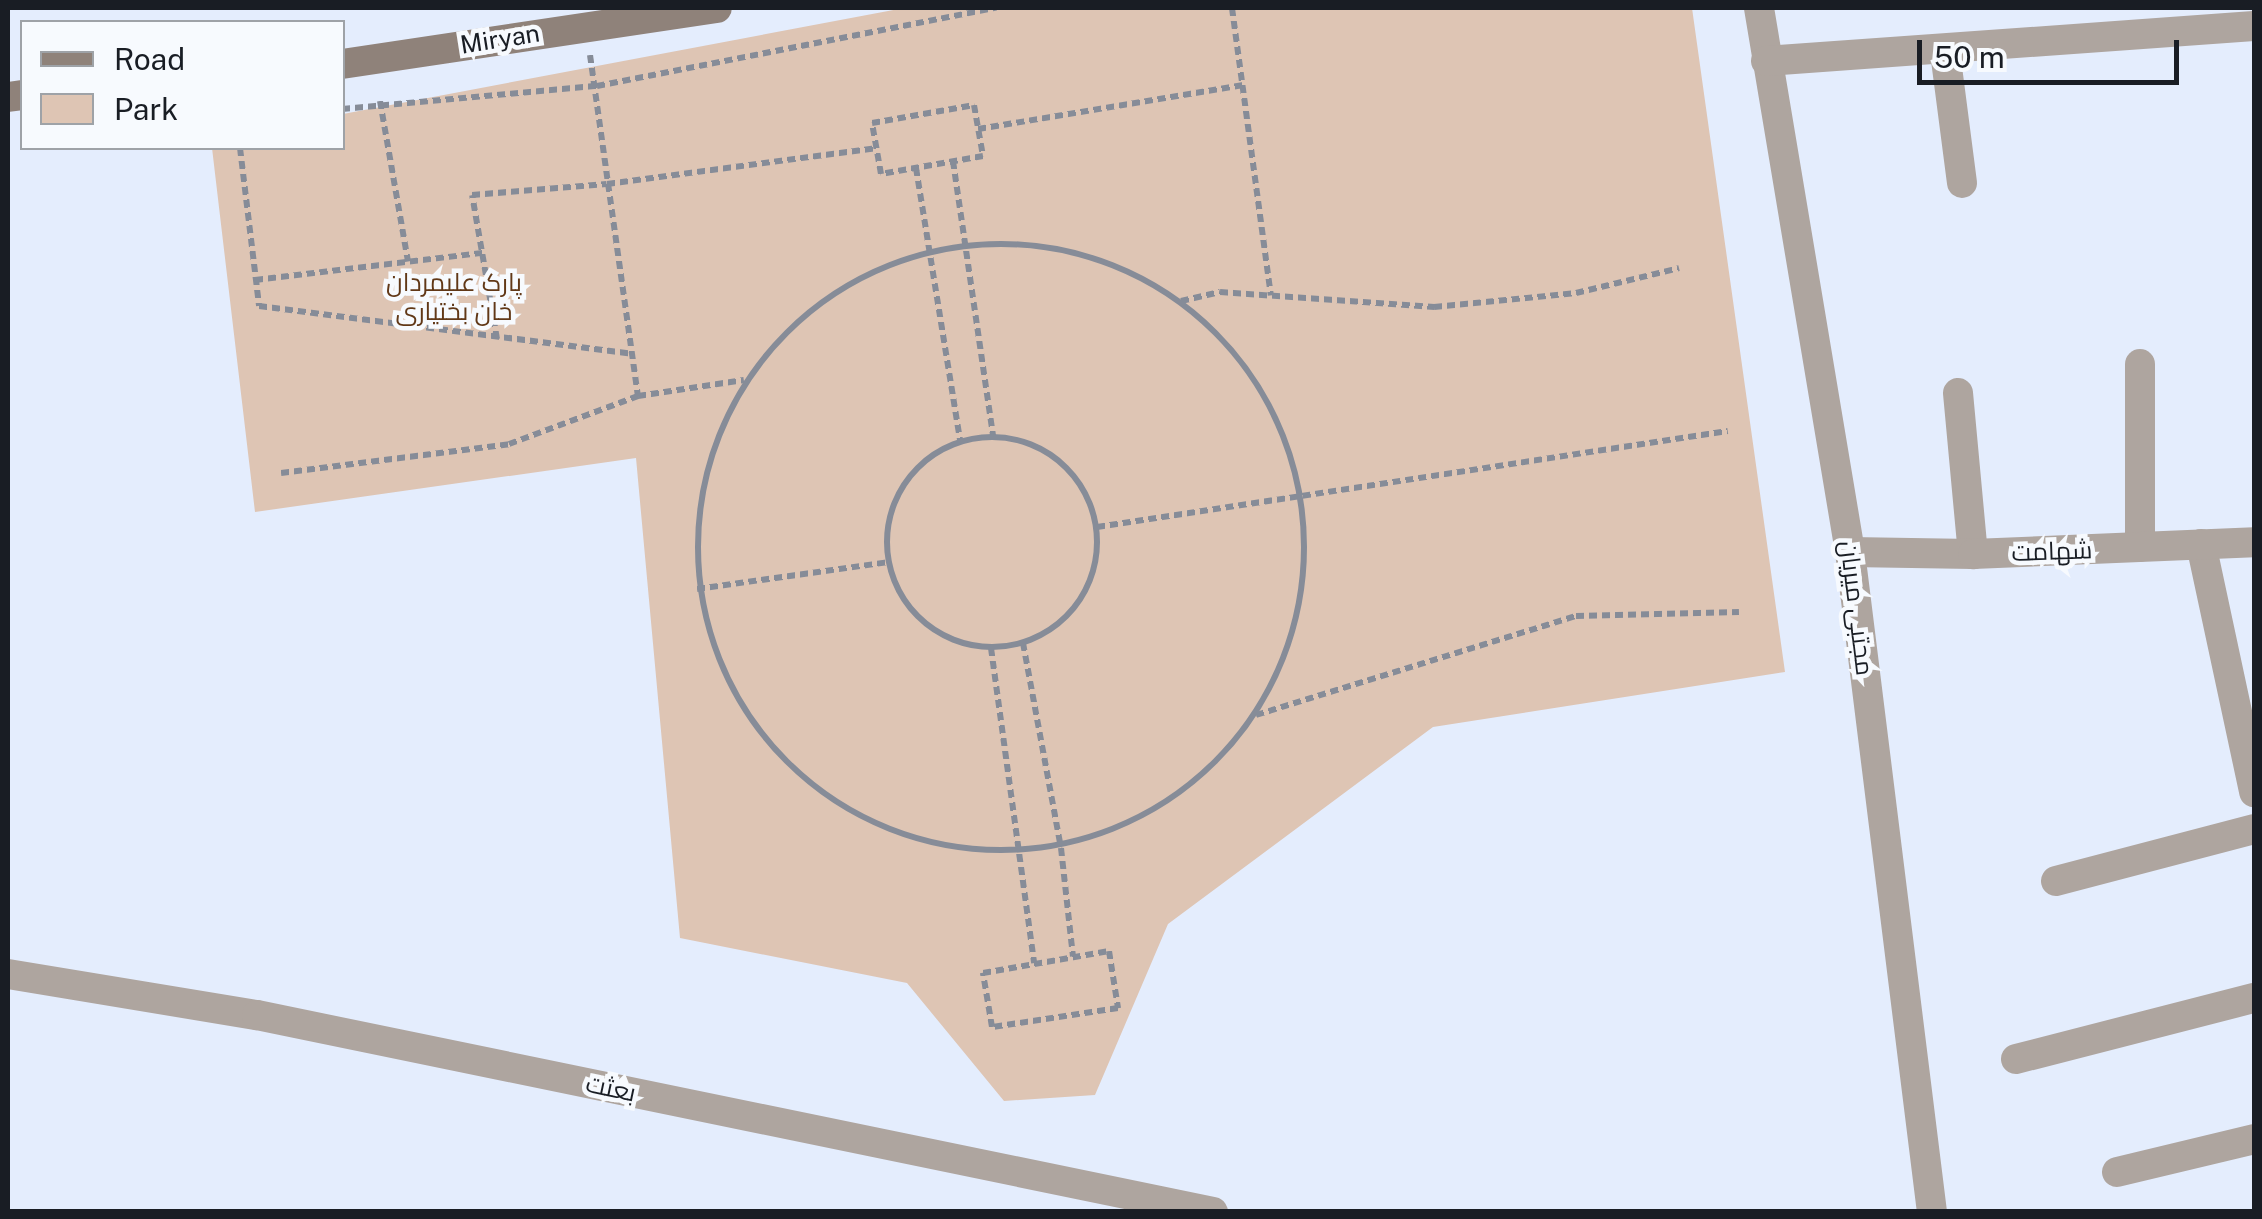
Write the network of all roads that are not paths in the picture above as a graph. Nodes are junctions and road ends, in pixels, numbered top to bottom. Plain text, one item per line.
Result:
1 (717, 8) edge
2 (1759, 8) edge
3 (2202, 19) edge
4 (2254, 26) edge
5 (1944, 52) junction
6 (1766, 61) junction
7 (345, 64) edge
8 (1962, 183) dead end
9 (2140, 364) dead end
10 (1958, 393) dead end
11 (2254, 542) edge
12 (2201, 544) junction
13 (2140, 547) junction
14 (1850, 552) junction
15 (1973, 554) junction
16 (2254, 792) edge
17 (2254, 828) edge
18 (2056, 881) dead end
19 (8, 974) edge
20 (2254, 998) edge
21 (2016, 1059) dead end
22 (2254, 1138) edge
23 (2116, 1172) dead end
24 (1213, 1212) edge
25 (1932, 1212) edge

1 - 7 street, Miryan
2 - 6 street, مجتبی میریان
3 - 4 street
3 - 5 street
5 - 6 street
5 - 8 street
6 - 14 street, مجتبی میریان
9 - 13 street
10 - 15 street
11 - 12 street, شهامت
12 - 13 street, شهامت
12 - 16 street
13 - 15 street, شهامت
14 - 15 street, شهامت
14 - 25 street, مجتبی میریان
17 - 18 street
19 - 24 street, بعثت
20 - 21 street
22 - 23 street

